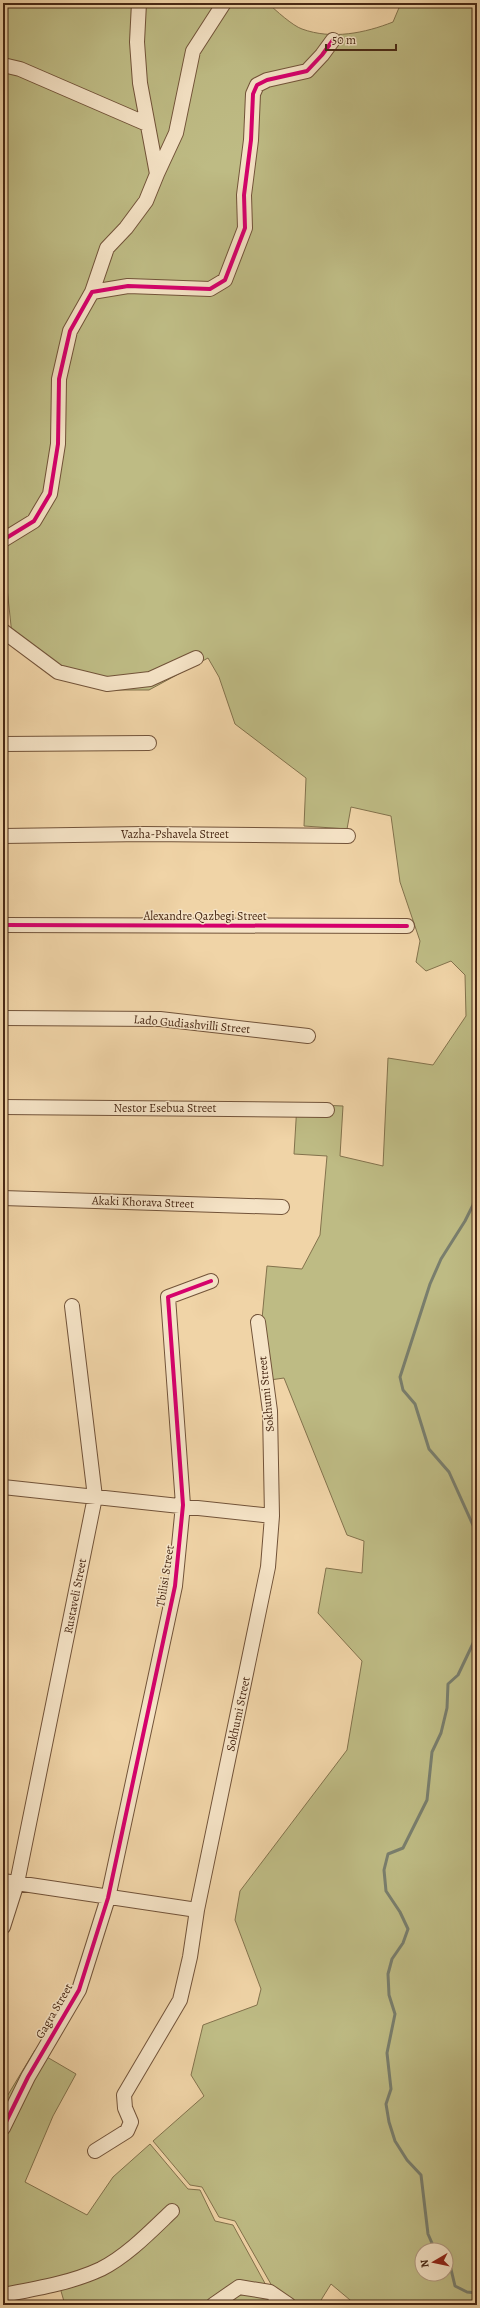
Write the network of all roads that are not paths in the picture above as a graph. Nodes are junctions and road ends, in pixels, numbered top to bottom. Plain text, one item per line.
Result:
1 (139, 3) edge
2 (224, 3) edge
3 (333, 40) dead end
4 (3, 65) edge
5 (147, 124) junction
6 (157, 174) junction
7 (92, 292) junction
8 (3, 540) edge
9 (3, 631) edge
10 (196, 658) dead end
11 (150, 743) dead end
12 (3, 744) edge
13 (3, 836) edge
14 (348, 836) dead end
15 (3, 925) edge
16 (407, 926) dead end
17 (3, 1018) edge
18 (308, 1036) dead end
19 (3, 1107) edge
20 (327, 1110) dead end
21 (3, 1198) edge
22 (282, 1207) dead end
23 (211, 1281) dead end
24 (72, 1306) dead end
25 (258, 1322) dead end
26 (3, 1487) edge
27 (95, 1497) junction
28 (183, 1505) junction
29 (272, 1516) junction
30 (3, 1881) edge
31 (17, 1883) junction
32 (108, 1898) junction
33 (197, 1910) junction
34 (3, 1927) edge
35 (3, 2128) edge
36 (94, 2151) dead end
37 (172, 2211) dead end
38 (3, 2295) edge
39 (213, 2305) edge
40 (289, 2305) edge

1 - 5 street
2 - 6 street
3 - 7 street
4 - 5 street
5 - 6 street
6 - 7 street
7 - 8 street
9 - 10 street
11 - 12 street
13 - 14 street, Vazha-Pshavela Street
15 - 16 street, Alexandre Qazbegi Street
17 - 18 street, Lado Gudiashvilli Street
19 - 20 street, Nestor Esebua Street
21 - 22 street, Akaki Khorava Street
23 - 28 street, Tbilisi Street
24 - 27 street, Rustaveli Street
25 - 29 street, Sokhumi Street
26 - 27 street
27 - 28 street
27 - 31 street, Rustaveli Street
28 - 29 street
28 - 32 street, Tbilisi Street
29 - 33 street, Sokhumi Street
30 - 31 street
31 - 32 street
31 - 34 street, Rustaveli Street
32 - 33 street
32 - 35 street, Gagra Street
33 - 36 street, Sokhumi Street
37 - 38 street
39 - 40 street

